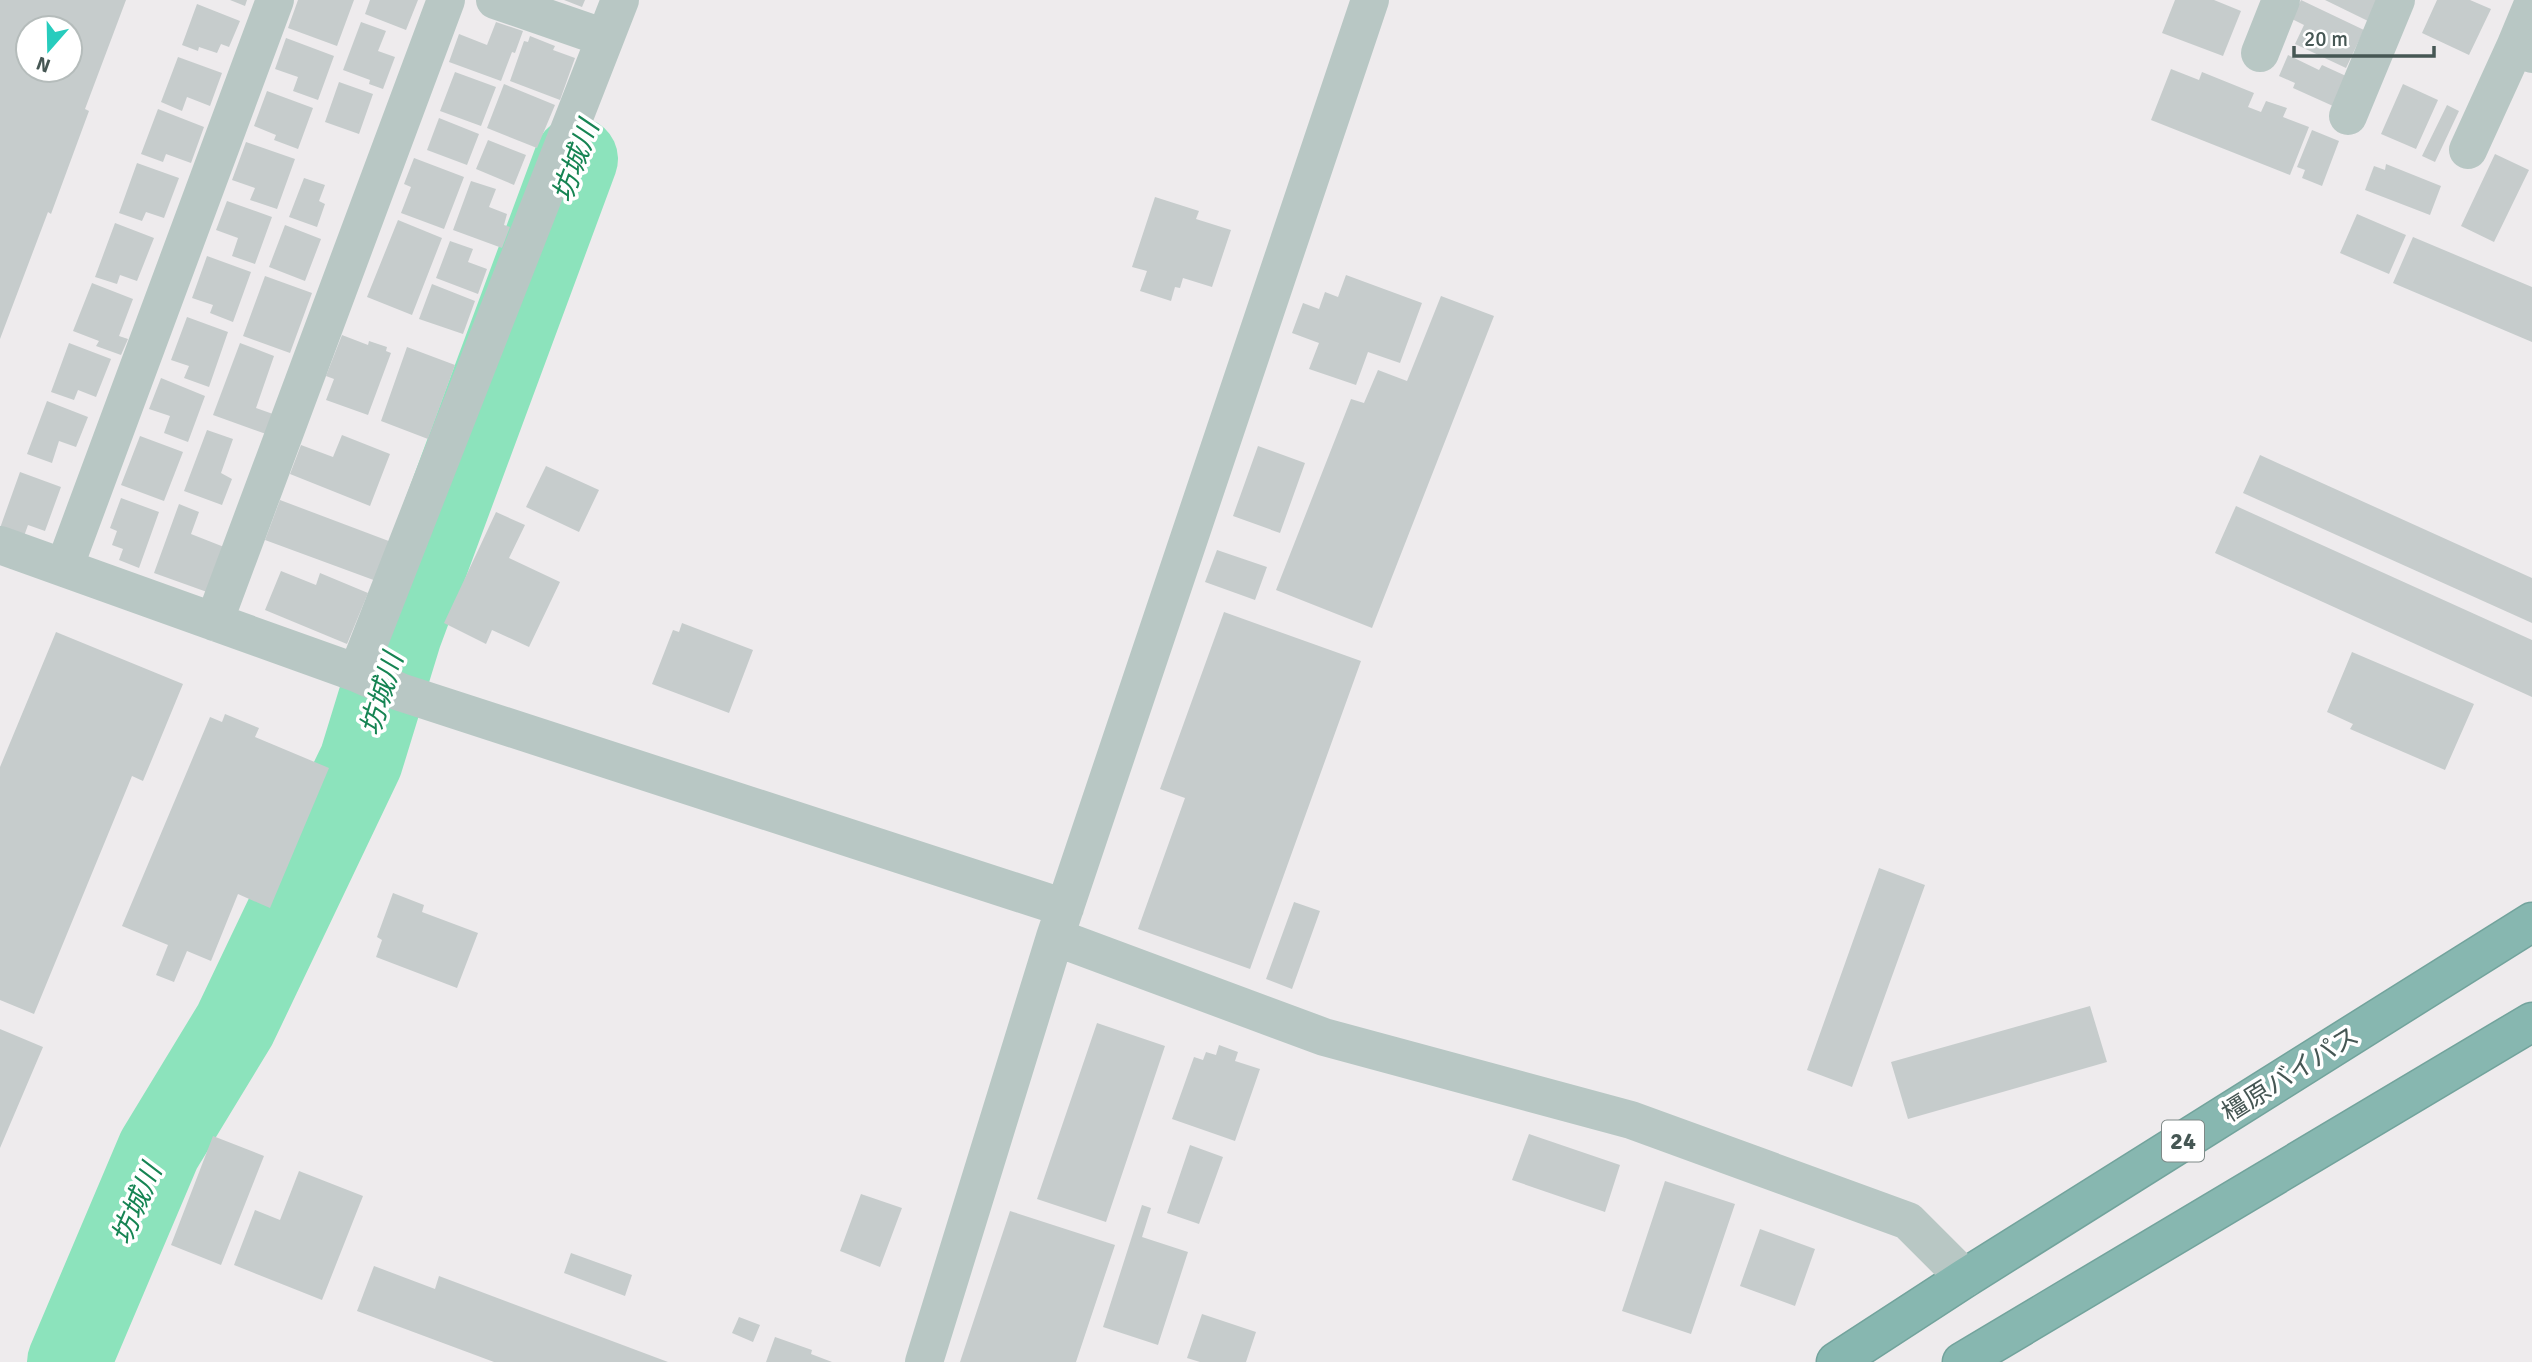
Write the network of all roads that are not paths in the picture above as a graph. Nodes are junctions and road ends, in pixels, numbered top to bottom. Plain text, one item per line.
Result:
1 (275, 0) edge
2 (446, 0) edge
3 (495, 0) edge
4 (620, 0) edge
5 (1370, 0) edge
6 (2281, 0) edge
7 (2396, 0) edge
8 (2532, 6) edge
9 (605, 38) junction
10 (2523, 50) edge
11 (2260, 53) dead end
12 (2348, 116) dead end
13 (2468, 150) dead end
14 (0, 545) edge
15 (64, 568) junction
16 (214, 622) junction
17 (378, 682) junction
18 (2532, 922) edge
19 (1060, 923) junction
20 (2532, 1022) edge
21 (1965, 1278) junction
22 (923, 1362) edge
23 (1836, 1362) edge
24 (1962, 1362) edge

1 - 15 street
2 - 16 street
3 - 9 street
4 - 9 street
5 - 19 street
6 - 11 street
7 - 12 street
8 - 10 street
9 - 17 street
10 - 13 street
14 - 15 street
15 - 16 street
16 - 17 street
17 - 19 street
18 - 21 highway, 橿原バイパス / 24
19 - 21 street
19 - 22 street
20 - 24 highway
21 - 23 highway, 橿原バイパス / 24

